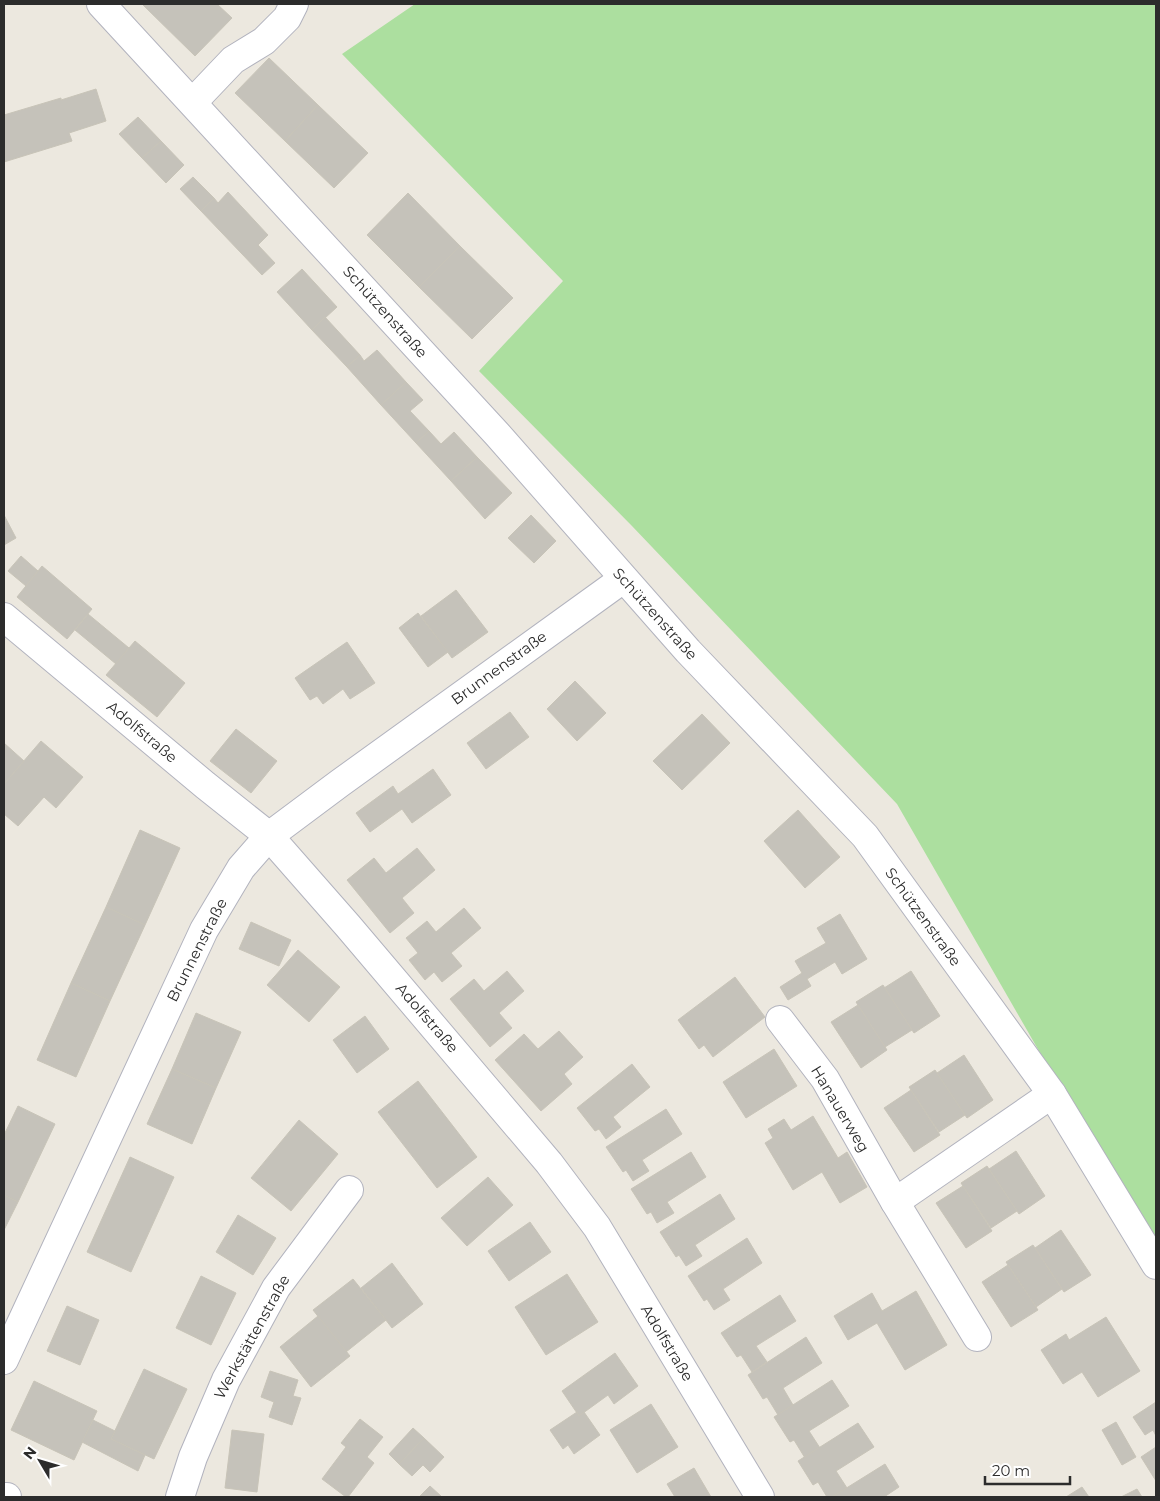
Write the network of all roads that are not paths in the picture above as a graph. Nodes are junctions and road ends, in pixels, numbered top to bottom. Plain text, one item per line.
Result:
1 (101, 4) edge
2 (294, 4) edge
3 (193, 102) junction
4 (623, 579) junction
5 (4, 617) edge
6 (269, 836) junction
7 (780, 1020) dead end
8 (1052, 1094) junction
9 (349, 1190) dead end
10 (895, 1202) junction
11 (1156, 1265) edge
12 (977, 1337) dead end
13 (4, 1360) edge
14 (180, 1497) edge
15 (760, 1497) edge

1 - 3 street, Schützenstraße
2 - 3 street
3 - 4 street, Schützenstraße
4 - 6 street, Brunnenstraße
4 - 8 street, Schützenstraße
5 - 6 street, Adolfstraße
6 - 13 street, Brunnenstraße
6 - 15 street, Adolfstraße
7 - 10 street, Hanauerweg
8 - 10 street
8 - 11 street, Schützenstraße
9 - 14 street, Werkstättenstraße
10 - 12 street, Hanauerweg

